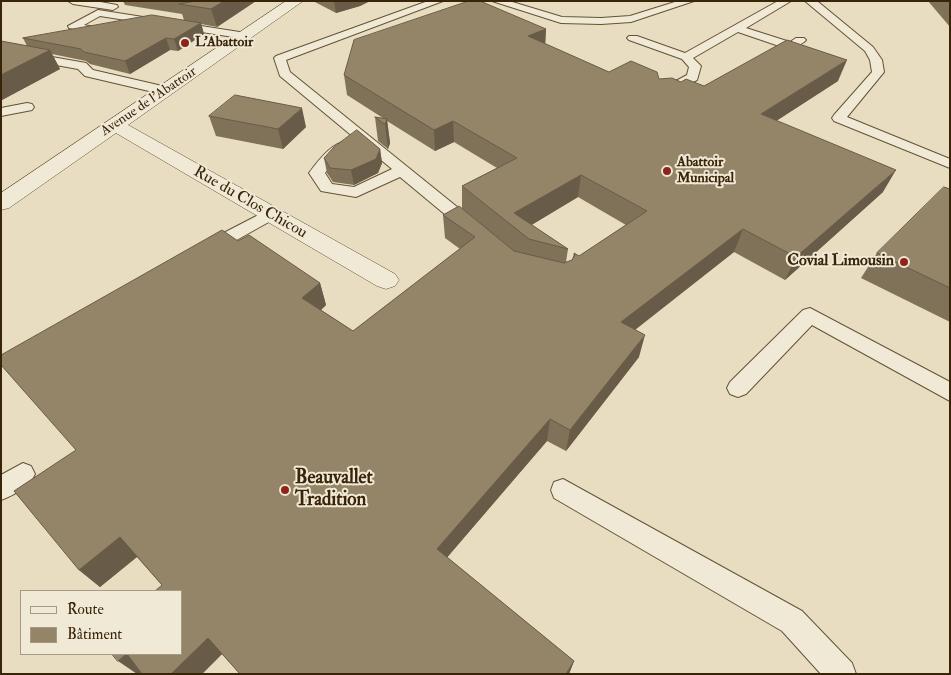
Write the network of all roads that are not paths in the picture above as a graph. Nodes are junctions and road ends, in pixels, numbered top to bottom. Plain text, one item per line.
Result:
1 (73, 1) edge
2 (296, 1) edge
3 (438, 1) edge
4 (497, 1) edge
5 (690, 1) edge
6 (786, 1) edge
7 (810, 1) edge
8 (737, 28) junction
9 (104, 32) edge
10 (251, 32) junction
11 (633, 38) dead end
12 (1, 51) edge
13 (686, 57) junction
14 (760, 65) edge
15 (166, 91) junction
16 (660, 95) edge
17 (27, 107) dead end
18 (1, 112) edge
19 (115, 125) junction
20 (359, 135) junction
21 (950, 164) edge
22 (402, 170) junction
23 (5, 197) edge
24 (270, 214) junction
25 (483, 237) edge
26 (218, 243) edge
27 (386, 280) dead end
28 (738, 388) dead end
29 (950, 392) edge
30 (24, 474) dead end
31 (1, 488) edge
32 (563, 490) dead end
33 (841, 674) edge

1 - 10 lane
2 - 10 street, Avenue de l'Abattoir
3 - 20 lane
4 - 5 lane
6 - 8 lane
7 - 21 lane
8 - 13 lane
8 - 14 lane
9 - 10 lane
10 - 15 street, Avenue de l'Abattoir
11 - 13 lane
12 - 15 lane
13 - 16 lane
15 - 19 street, Avenue de l'Abattoir
17 - 18 lane
19 - 23 street, Avenue de l'Abattoir
19 - 24 street, Rue du Clos Chicou
20 - 22 lane
20 - 22 lane
22 - 25 lane
24 - 26 lane
24 - 27 street, Rue du Clos Chicou
28 - 29 lane
30 - 31 lane
32 - 33 lane

